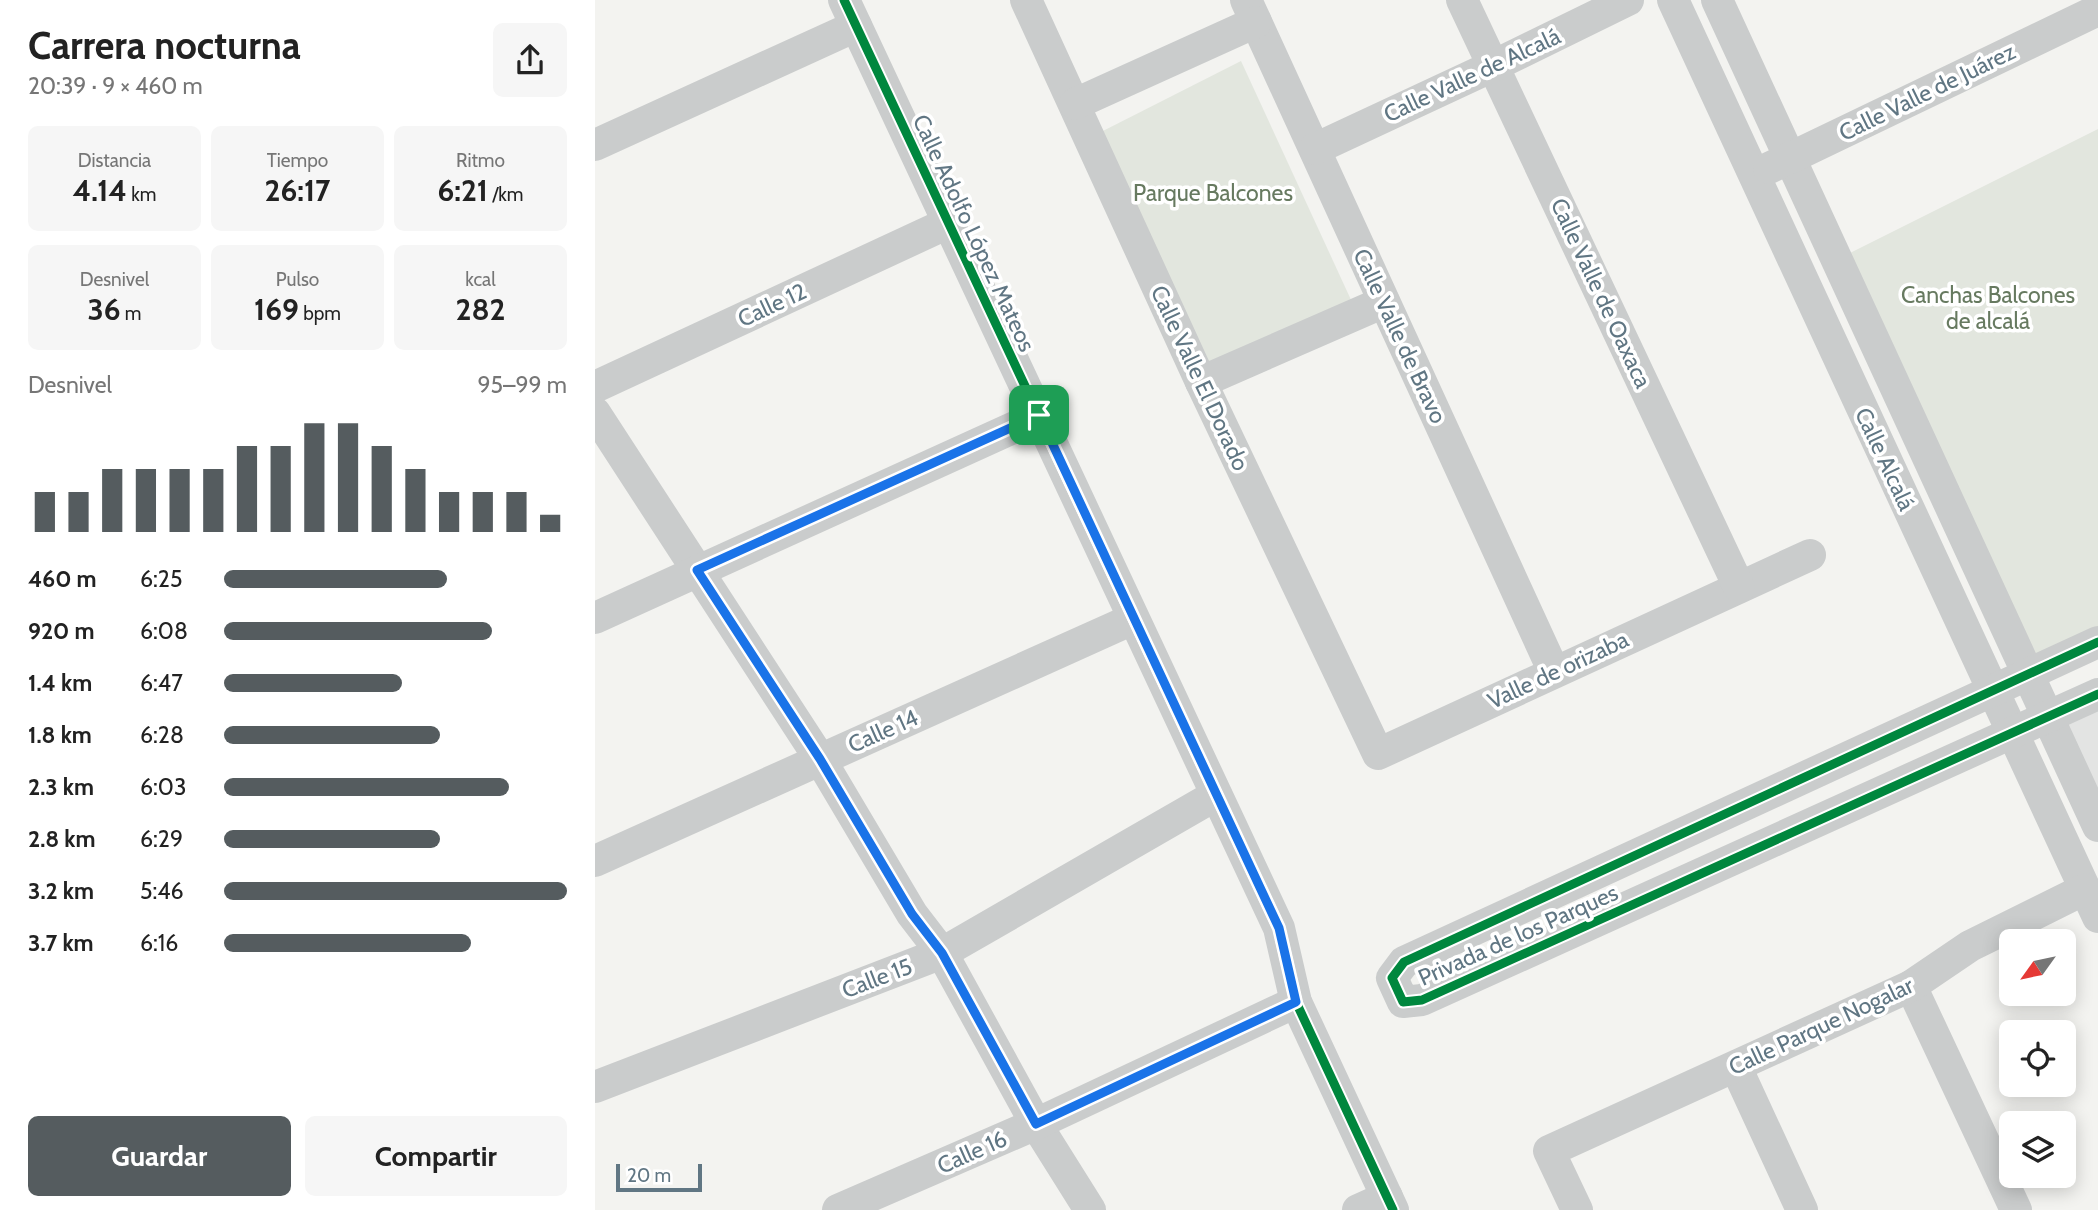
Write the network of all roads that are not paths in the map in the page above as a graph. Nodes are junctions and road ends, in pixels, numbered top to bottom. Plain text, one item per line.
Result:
1 (1026, 0) edge
2 (1462, 0) edge
3 (1628, 0) edge
4 (1673, 0) edge
5 (1717, 0) edge
6 (2098, 10) edge
7 (1251, 11) edge
8 (850, 13) edge
9 (1493, 66) junction
10 (1075, 104) junction
11 (595, 145) edge
12 (1315, 149) junction
13 (1789, 159) junction
14 (1755, 174) junction
15 (948, 223) junction
16 (1384, 302) junction
17 (1201, 382) junction
18 (595, 387) edge
19 (595, 413) edge
20 (1039, 415) junction
21 (1810, 555) dead end
22 (697, 570) junction
23 (1739, 587) junction
24 (595, 618) edge
25 (1133, 619) junction
26 (2098, 642) edge
27 (1554, 672) junction
28 (2028, 674) junction
29 (1992, 691) junction
30 (2098, 694) edge
31 (2047, 716) junction
32 (2012, 732) junction
33 (1378, 754) joint
34 (820, 759) junction
35 (1216, 795) junction
36 (2098, 826) edge
37 (595, 861) edge
38 (2092, 903) edge
39 (942, 953) junction
40 (1911, 986) junction
41 (1296, 1002) junction
42 (1736, 1066) junction
43 (595, 1087) edge
44 (1036, 1124) junction
45 (1390, 1204) edge
46 (838, 1210) edge
47 (1090, 1210) edge
48 (1358, 1210) edge
49 (1577, 1210) edge
50 (1802, 1210) edge
51 (2016, 1210) edge

1 - 10 street, Calle Valle El Dorado
2 - 9 street, Calle Valle de Oaxaca
3 - 9 street, Calle Valle de Alcalá
4 - 14 street, Calle Alcalá
5 - 13 street, Calle Alcalá
6 - 13 street, Calle Valle de Juárez
7 - 10 street
7 - 12 street, Calle Valle de Bravo
8 - 11 street
8 - 15 street, Calle Adolfo López Mateos
9 - 12 street, Calle Valle de Alcalá
9 - 23 street, Calle Valle de Oaxaca
10 - 17 street, Calle Valle El Dorado
12 - 16 street, Calle Valle de Bravo
13 - 14 street, Calle Valle de Juárez
13 - 28 street, Calle Alcalá
14 - 29 street, Calle Alcalá
15 - 18 street, Calle 12
15 - 20 street, Calle Adolfo López Mateos
16 - 17 street
16 - 27 street, Calle Valle de Bravo
17 - 33 street, Calle Valle El Dorado
19 - 22 street
20 - 22 street
20 - 25 street, Calle Adolfo López Mateos
21 - 23 street, Valle de orizaba
22 - 24 street
22 - 34 street
23 - 27 street, Valle de orizaba
25 - 34 street, Calle 14
25 - 35 street, Calle Adolfo López Mateos
26 - 28 street
27 - 33 street, Valle de orizaba
28 - 29 street
28 - 31 street, Calle Alcalá
29 - 32 street, Calle Alcalá
29 - 32 street, Privada de los Parques
30 - 31 street
31 - 32 street
31 - 36 street, Calle Alcalá
32 - 38 street, Calle Alcalá
34 - 37 street, Calle 14
34 - 39 street
35 - 39 street, Calle 15
35 - 41 street, Calle Adolfo López Mateos
38 - 40 street, Calle Parque Nogalar
39 - 43 street, Calle 15
39 - 44 street
40 - 42 street, Calle Parque Nogalar
40 - 51 street
41 - 44 street, Calle 16
41 - 45 street, Calle Adolfo López Mateos
42 - 49 street, Calle Parque Nogalar
42 - 50 street
44 - 46 street, Calle 16
44 - 47 street
45 - 48 street

